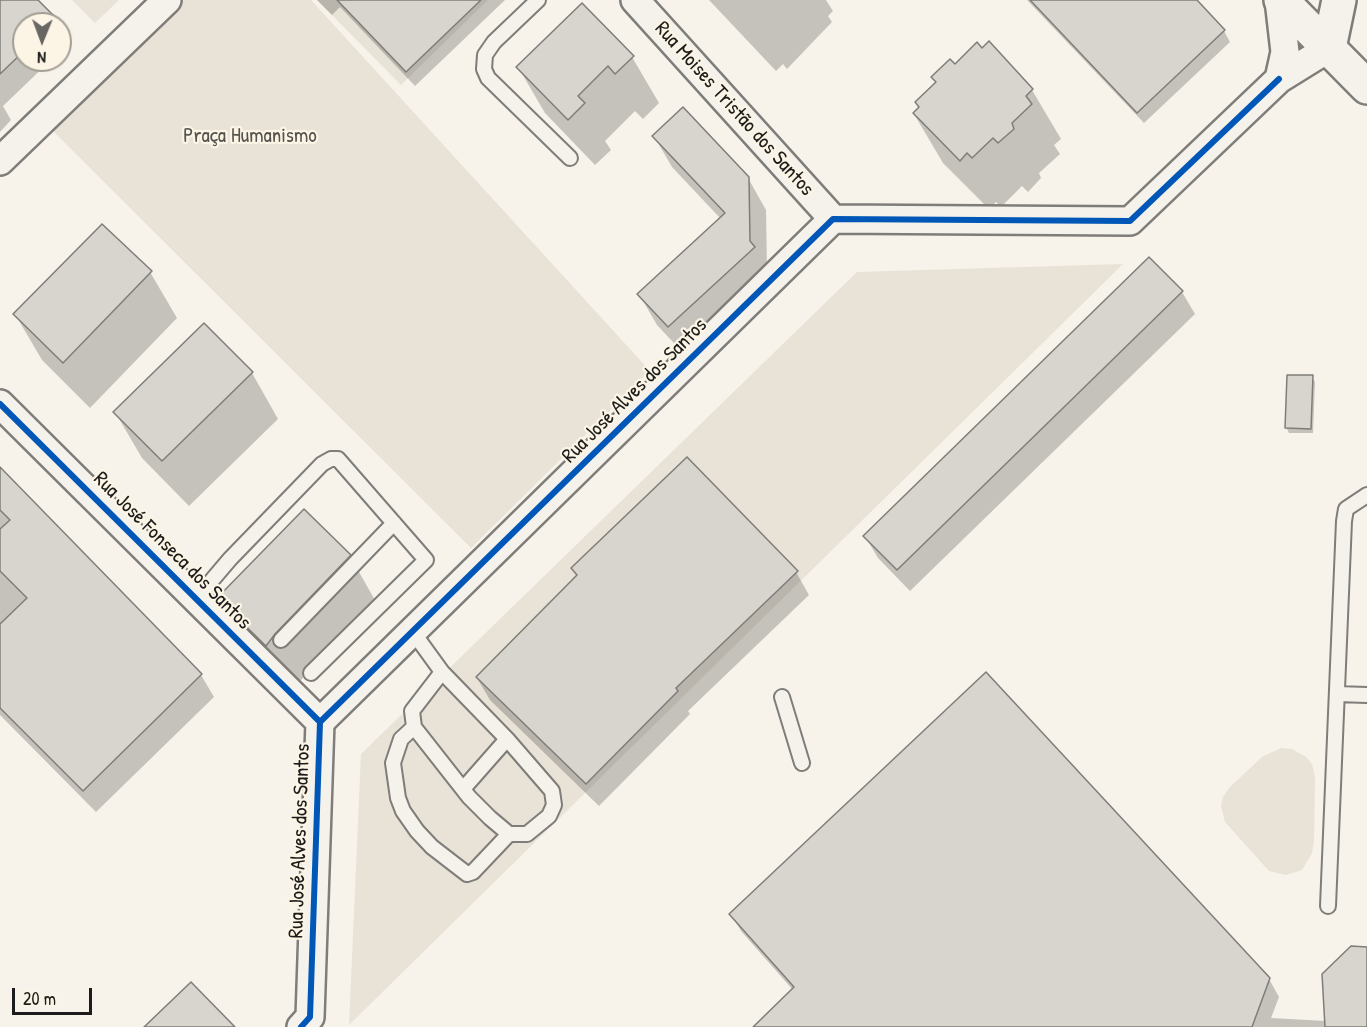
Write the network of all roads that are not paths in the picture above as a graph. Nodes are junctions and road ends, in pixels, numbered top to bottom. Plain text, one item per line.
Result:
1 (167, 0) edge
2 (538, 0) edge
3 (635, 0) edge
4 (1280, 0) edge
5 (1339, 0) edge
6 (1329, 48) junction
7 (1279, 79) junction
8 (1367, 87) edge
9 (570, 158) dead end
10 (0, 161) edge
11 (833, 219) junction
12 (0, 404) edge
13 (1367, 495) edge
14 (394, 523) junction
15 (196, 599) junction
16 (413, 632) junction
17 (281, 640) dead end
18 (442, 672) junction
19 (311, 673) dead end
20 (1337, 694) junction
21 (1367, 695) edge
22 (782, 697) dead end
23 (320, 722) junction
24 (414, 727) junction
25 (507, 739) junction
26 (802, 763) dead end
27 (463, 789) junction
28 (508, 834) junction
29 (1328, 906) dead end
30 (301, 1027) edge

1 - 10 street
2 - 9 lane
3 - 11 street, Rua Moises Tristão dos Santos
4 - 6 main road
4 - 7 street
5 - 6 main road
6 - 7 street
6 - 8 main road
7 - 11 street
11 - 16 street, Rua José Alves dos Santos
12 - 15 street, Rua José Fonseca dos Santos
13 - 20 lane
14 - 15 lane
14 - 17 lane
14 - 19 lane
15 - 23 street, Rua José Fonseca dos Santos
16 - 18 lane
16 - 23 street, Rua José Alves dos Santos
18 - 24 lane
18 - 25 lane
20 - 21 lane
20 - 29 lane
22 - 26 lane
23 - 30 street, Rua José Alves dos Santos
24 - 27 lane
24 - 28 lane
25 - 27 lane
25 - 28 lane
27 - 28 lane

